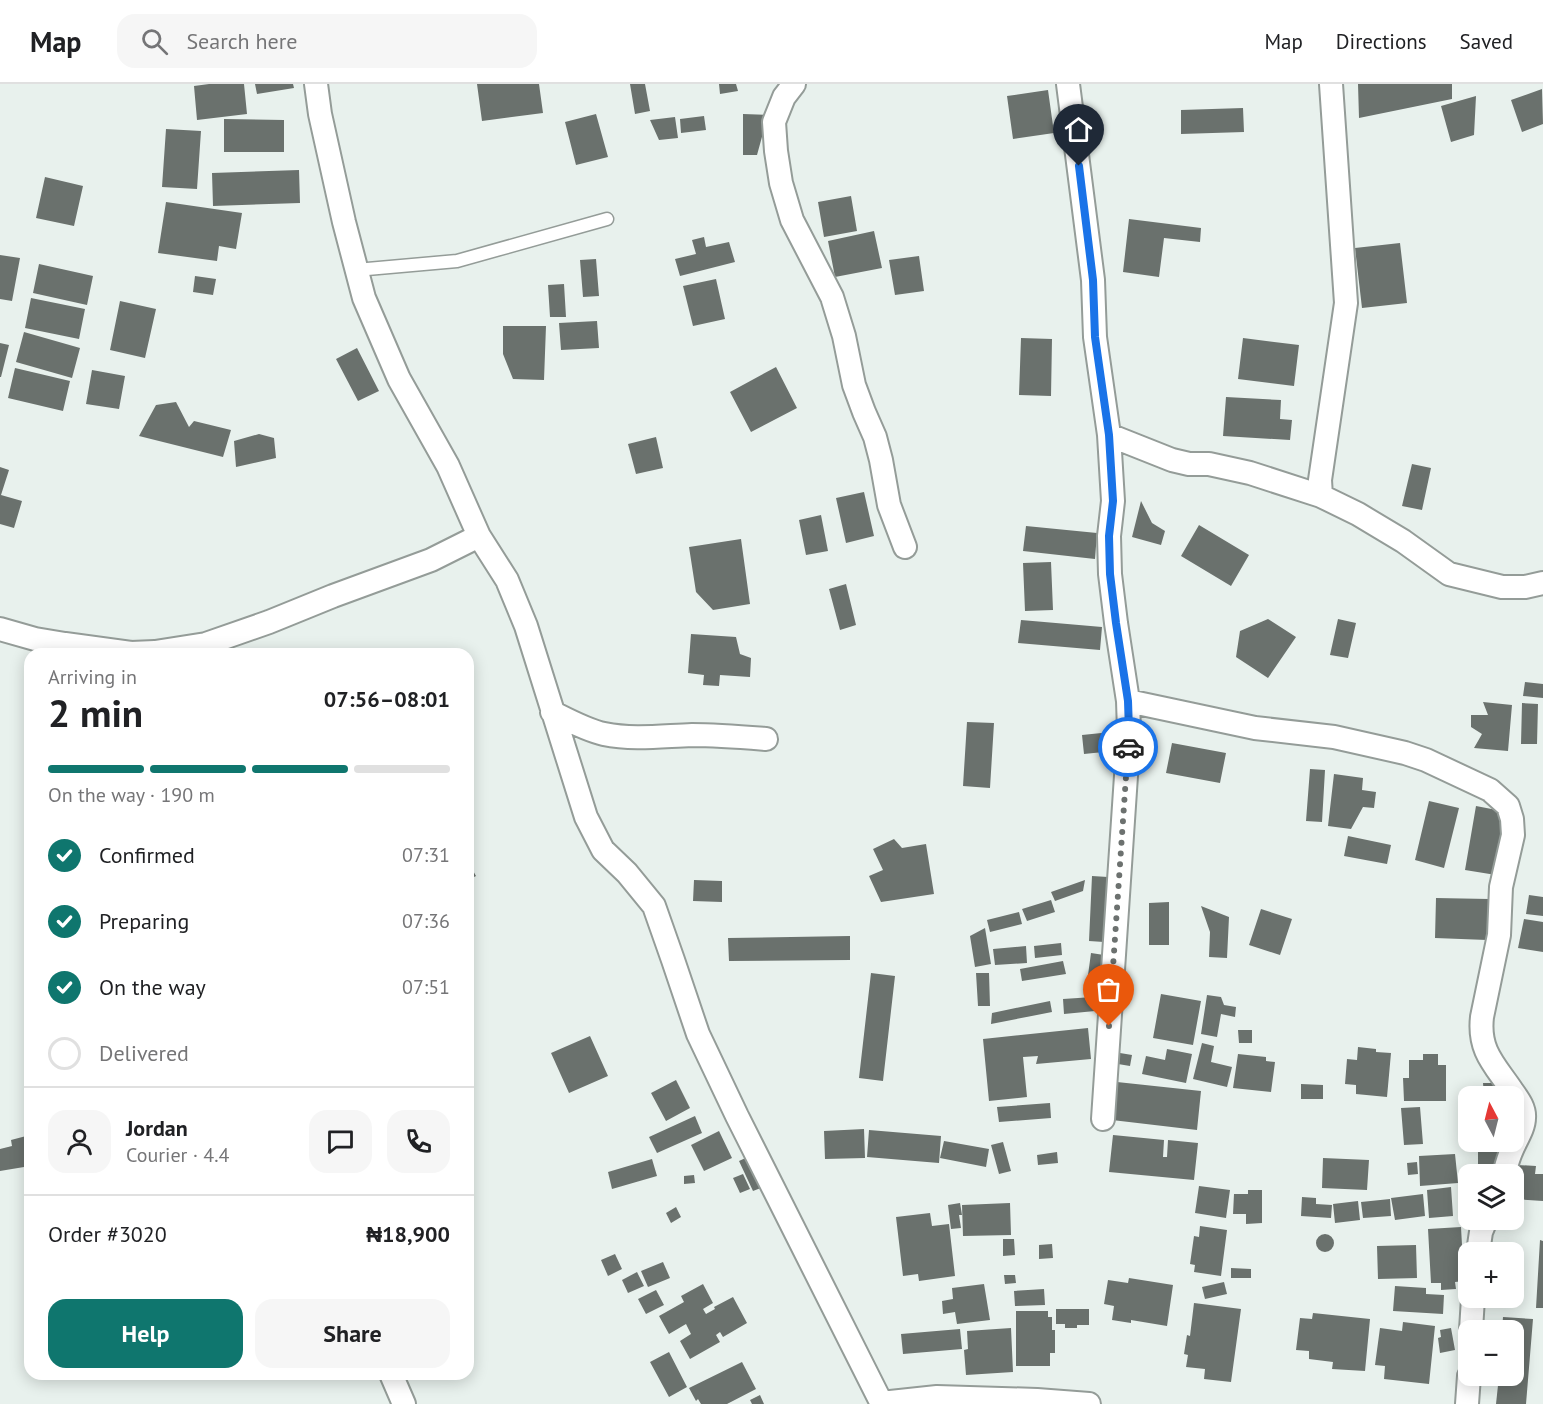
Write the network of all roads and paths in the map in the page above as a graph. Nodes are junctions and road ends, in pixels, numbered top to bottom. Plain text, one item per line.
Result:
1 (316, 84) edge
2 (794, 84) edge
3 (1068, 84) edge
4 (1331, 84) edge
5 (607, 219) dead end
6 (356, 270) junction
7 (1109, 435) junction
8 (1315, 489) junction
9 (479, 536) junction
10 (905, 547) dead end
11 (1543, 584) edge
12 (0, 629) edge
13 (64, 648) edge
14 (180, 648) edge
15 (1128, 701) junction
16 (552, 712) junction
17 (766, 739) dead end
18 (1103, 1119) dead end
19 (1507, 1164) edge
20 (394, 1380) edge
21 (1468, 1386) edge
22 (882, 1403) edge
23 (404, 1404) edge
24 (1089, 1404) edge
25 (1467, 1404) edge

1 - 6 street
2 - 10 street
3 - 7 street
4 - 8 street
5 - 6 lane
6 - 9 street
7 - 8 street
7 - 15 street
8 - 11 street
9 - 14 street
9 - 16 street
12 - 13 street
15 - 18 street
15 - 19 street
16 - 17 street
16 - 22 street
20 - 23 street
21 - 25 street
22 - 24 street

